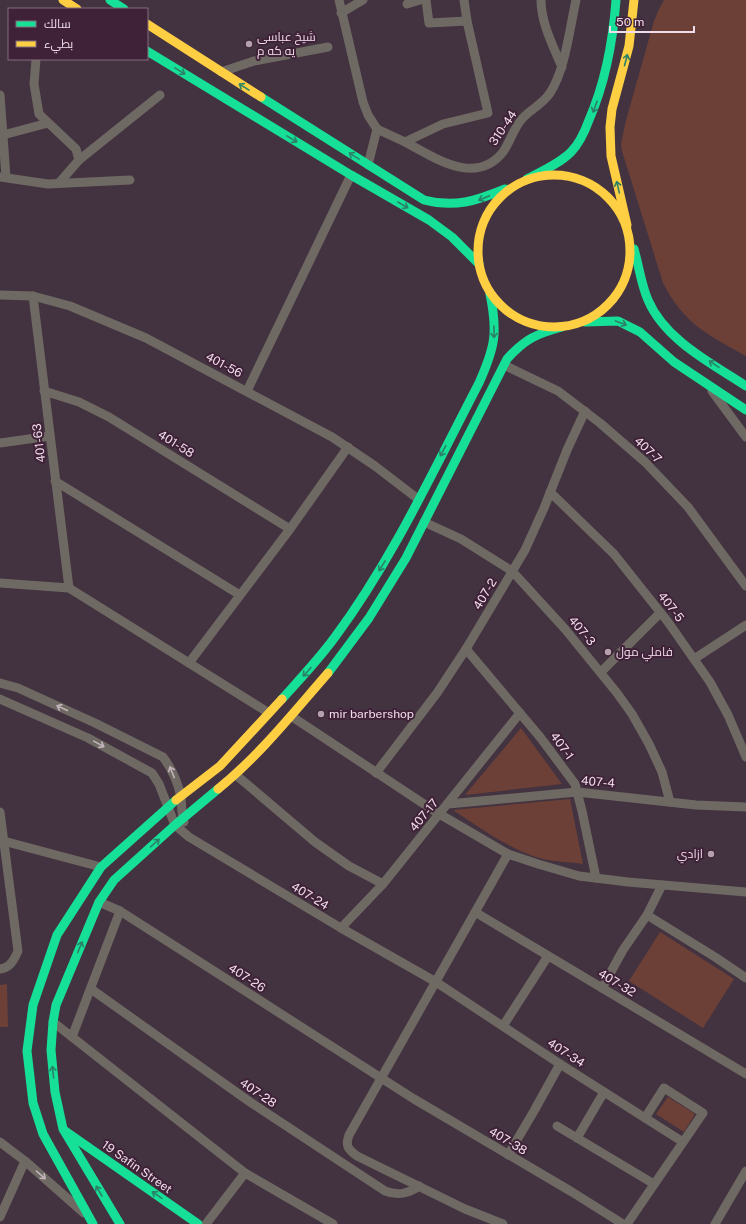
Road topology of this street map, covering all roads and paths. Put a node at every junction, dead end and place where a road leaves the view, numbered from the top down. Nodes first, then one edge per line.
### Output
1 (63, 0) edge
2 (110, 0) edge
3 (339, 0) edge
4 (363, 0) edge
5 (420, 0) edge
6 (426, 0) edge
7 (464, 0) edge
8 (541, 0) edge
9 (576, 0) edge
10 (616, 0) edge
11 (634, 0) edge
12 (407, 4) dead end
13 (76, 8) edge
14 (122, 8) edge
15 (342, 13) junction
16 (467, 21) junction
17 (148, 25) edge
18 (328, 46) dead end
19 (148, 52) edge
20 (36, 60) edge
21 (562, 67) junction
22 (221, 72) junction
23 (0, 94) edge
24 (160, 95) dead end
25 (48, 123) junction
26 (378, 129) junction
27 (3, 135) junction
28 (405, 142) junction
29 (79, 160) junction
30 (368, 165) junction
31 (350, 174) junction
32 (3, 177) edge
33 (130, 180) dead end
34 (523, 181) junction
35 (59, 183) junction
36 (627, 225) junction
37 (478, 264) junction
38 (490, 294) junction
39 (0, 295) edge
40 (33, 296) junction
41 (583, 322) junction
42 (562, 327) junction
43 (504, 365) junction
44 (706, 384) junction
45 (746, 386) edge
46 (44, 391) junction
47 (247, 391) junction
48 (746, 410) edge
49 (584, 411) junction
50 (50, 436) junction
51 (746, 437) edge
52 (0, 443) edge
53 (348, 447) junction
54 (55, 481) junction
55 (550, 492) junction
56 (418, 498) junction
57 (424, 522) junction
58 (290, 529) junction
59 (512, 571) junction
60 (742, 573) edge
61 (0, 583) edge
62 (746, 586) edge
63 (69, 588) junction
64 (240, 595) junction
65 (660, 613) junction
66 (746, 625) edge
67 (466, 649) junction
68 (694, 659) junction
69 (189, 663) junction
70 (601, 672) junction
71 (0, 683) edge
72 (0, 699) edge
73 (520, 712) junction
74 (269, 713) junction
75 (291, 716) junction
76 (746, 757) edge
77 (376, 773) junction
78 (236, 775) junction
79 (577, 792) junction
80 (181, 797) junction
81 (670, 802) junction
82 (448, 804) junction
83 (168, 806) junction
84 (746, 807) edge
85 (0, 812) edge
86 (440, 815) junction
87 (179, 822) junction
88 (2, 839) edge
89 (508, 854) junction
90 (101, 867) junction
91 (596, 878) junction
92 (383, 884) junction
93 (662, 885) junction
94 (746, 892) edge
95 (99, 902) junction
96 (120, 911) junction
97 (475, 912) junction
98 (647, 915) junction
99 (341, 928) junction
100 (548, 956) junction
101 (1, 969) edge
102 (746, 978) edge
103 (436, 982) junction
104 (602, 988) junction
105 (91, 989) junction
106 (53, 1022) junction
107 (503, 1026) junction
108 (72, 1037) junction
109 (560, 1064) junction
110 (746, 1074) edge
111 (381, 1078) junction
112 (604, 1092) junction
113 (645, 1118) junction
114 (557, 1126) dead end
115 (63, 1129) junction
116 (577, 1138) junction
117 (0, 1142) edge
118 (683, 1142) junction
119 (508, 1155) junction
120 (25, 1161) junction
121 (746, 1171) edge
122 (245, 1174) junction
123 (654, 1184) junction
124 (419, 1186) junction
125 (0, 1217) edge
126 (91, 1221) edge
127 (186, 1221) edge
128 (487, 1221) edge
129 (120, 1224) edge
130 (198, 1224) edge
131 (206, 1224) edge
132 (333, 1224) edge
133 (503, 1224) edge
134 (623, 1224) edge
135 (627, 1224) edge
136 (715, 1224) edge

1 - 13 street
2 - 14 street
3 - 15 street
4 - 15 street
5 - 12 street
6 - 16 street
7 - 16 street
8 - 21 street
9 - 21 street, 310-44
10 -> 34 street
36 -> 11 street
15 - 26 street
16 - 28 street
17 - 22 street
18 - 22 street
19 -> 31 street
20 - 25 street
21 - 28 street, 310-44
30 -> 22 street
23 - 27 street
24 - 29 street
25 - 27 street
25 - 29 street
26 - 28 street, 310-44
26 - 30 street
27 - 32 street
29 - 35 street
34 -> 30 street
31 -> 37 street
31 - 47 street
32 - 35 street
33 - 35 street
34 - 36 street
34 - 37 street
36 - 41 street
45 -> 36 street
37 - 38 street
38 - 42 street
38 -> 56 street
39 - 40 street, 401-56
40 - 46 street, 401-63
40 - 47 street, 401-56
41 - 42 street
41 -> 44 street
42 - 43 street
43 - 49 street, 407-7
43 - 57 street
44 - 48 street
44 - 51 street
46 - 50 street, 401-63
46 - 58 street, 401-58
47 - 53 street, 401-56
49 - 55 street, 407-2
49 - 60 street, 407-7
50 - 52 street
50 - 54 street, 401-63
53 - 56 street, 401-56
53 - 58 street
54 - 63 street, 401-63
54 - 64 street
55 - 59 street, 407-2
55 - 65 street, 407-5
56 -> 74 street
57 - 59 street, 407-3
57 - 75 street
58 - 64 street
59 - 67 street, 407-2
59 - 70 street, 407-3
60 - 62 street, 407-7
61 - 63 street
63 - 69 street
64 - 69 street
65 - 68 street, 407-5
65 - 70 street
66 - 68 street
67 - 73 street, 407-1
67 - 77 street, 407-2
68 - 76 street, 407-5
69 - 74 street
70 - 81 street, 407-3
80 -> 71 street
72 -> 83 street
73 - 79 street, 407-1
73 - 82 street, 407-17
74 - 80 street
75 - 77 street
75 - 78 street
77 - 86 street
78 - 87 street
78 - 92 street
79 - 81 street, 407-4
79 - 82 street, 407-4
79 - 91 street, 407-1
80 - 83 street
80 - 87 street
81 - 84 street, 407-4
82 - 86 street, 407-17
83 - 87 street
83 - 90 street
85 - 88 street
86 - 89 street
86 - 92 street, 407-17
95 -> 87 street
87 - 99 street, 407-24
88 - 90 street
88 - 101 street
89 - 91 street
89 - 97 street
90 - 126 street
91 - 93 street
92 - 99 street, 407-17
93 - 94 street
93 - 98 street
95 - 96 street, 407-26
106 -> 95 street
96 - 105 street
96 - 111 street, 407-26
97 - 100 street, 407-32
97 - 103 street
98 - 102 street
98 - 104 street
99 - 103 street, 407-24
100 - 104 street, 407-32
100 - 107 street
103 - 107 street, 407-34
103 - 111 street
104 - 110 street, 407-32
105 - 108 street
105 - 124 street, 407-28
106 - 108 street
115 -> 106 street
107 - 109 street, 407-34
108 - 122 street
109 - 112 street, 407-34
109 - 119 street
111 - 119 street, 407-38
111 - 124 street
112 - 113 street, 407-34
112 - 116 street
113 - 118 street, 407-34
113 - 118 street
114 - 116 street
127 -> 115 street, 19 Safin Street
129 -> 115 street
116 - 123 street
117 - 120 street
118 - 123 street
119 - 134 street, 407-38
120 - 125 street
120 -> 126 street
121 - 136 street
122 - 131 street
122 - 132 street
123 - 135 street
124 - 128 street
127 - 130 street, 19 Safin Street
128 - 133 street

